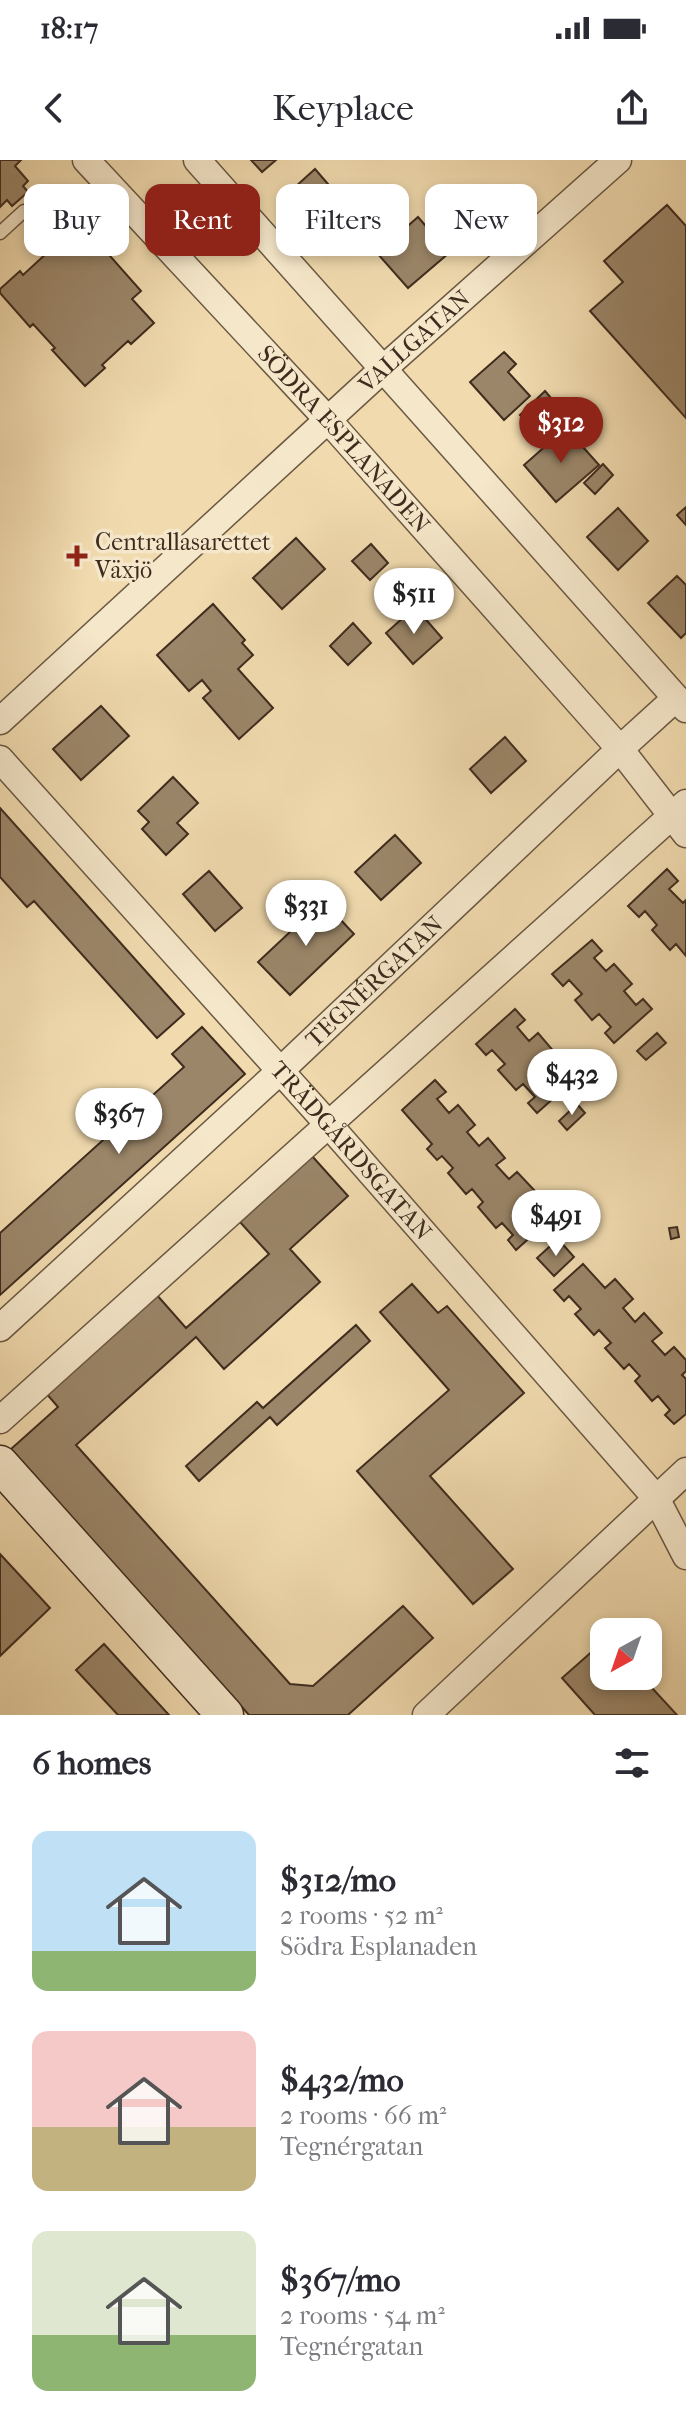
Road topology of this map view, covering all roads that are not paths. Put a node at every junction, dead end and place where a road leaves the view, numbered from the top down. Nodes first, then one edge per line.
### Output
1 (86, 160) edge
2 (197, 160) edge
3 (618, 160) edge
4 (24, 211) dead end
5 (0, 233) edge
6 (383, 369) junction
7 (329, 421) junction
8 (681, 704) edge
9 (0, 721) edge
10 (620, 749) junction
11 (0, 759) edge
12 (681, 818) edge
13 (279, 1072) junction
14 (329, 1125) junction
15 (0, 1328) edge
16 (0, 1420) edge
17 (0, 1464) edge
18 (686, 1471) edge
19 (656, 1498) junction
20 (686, 1556) edge
21 (225, 1715) edge
22 (426, 1715) edge

1 - 7 street, SÖDRA ESPLANADEN
2 - 6 street
3 - 6 street, VALLGATAN
4 - 5 lane
6 - 7 street, VALLGATAN
6 - 8 street
7 - 9 street, VALLGATAN
7 - 10 street, SÖDRA ESPLANADEN
8 - 10 street, TEGNÉRGATAN
10 - 12 street, SÖDRA ESPLANADEN
10 - 13 street, TEGNÉRGATAN
11 - 13 street, TRÄDGÅRDSGATAN
12 - 14 street
13 - 14 street, TRÄDGÅRDSGATAN
13 - 15 street, TEGNÉRGATAN
14 - 16 street
14 - 19 street, TRÄDGÅRDSGATAN
17 - 21 street
18 - 19 street
19 - 20 street, TRÄDGÅRDSGATAN
19 - 22 street

